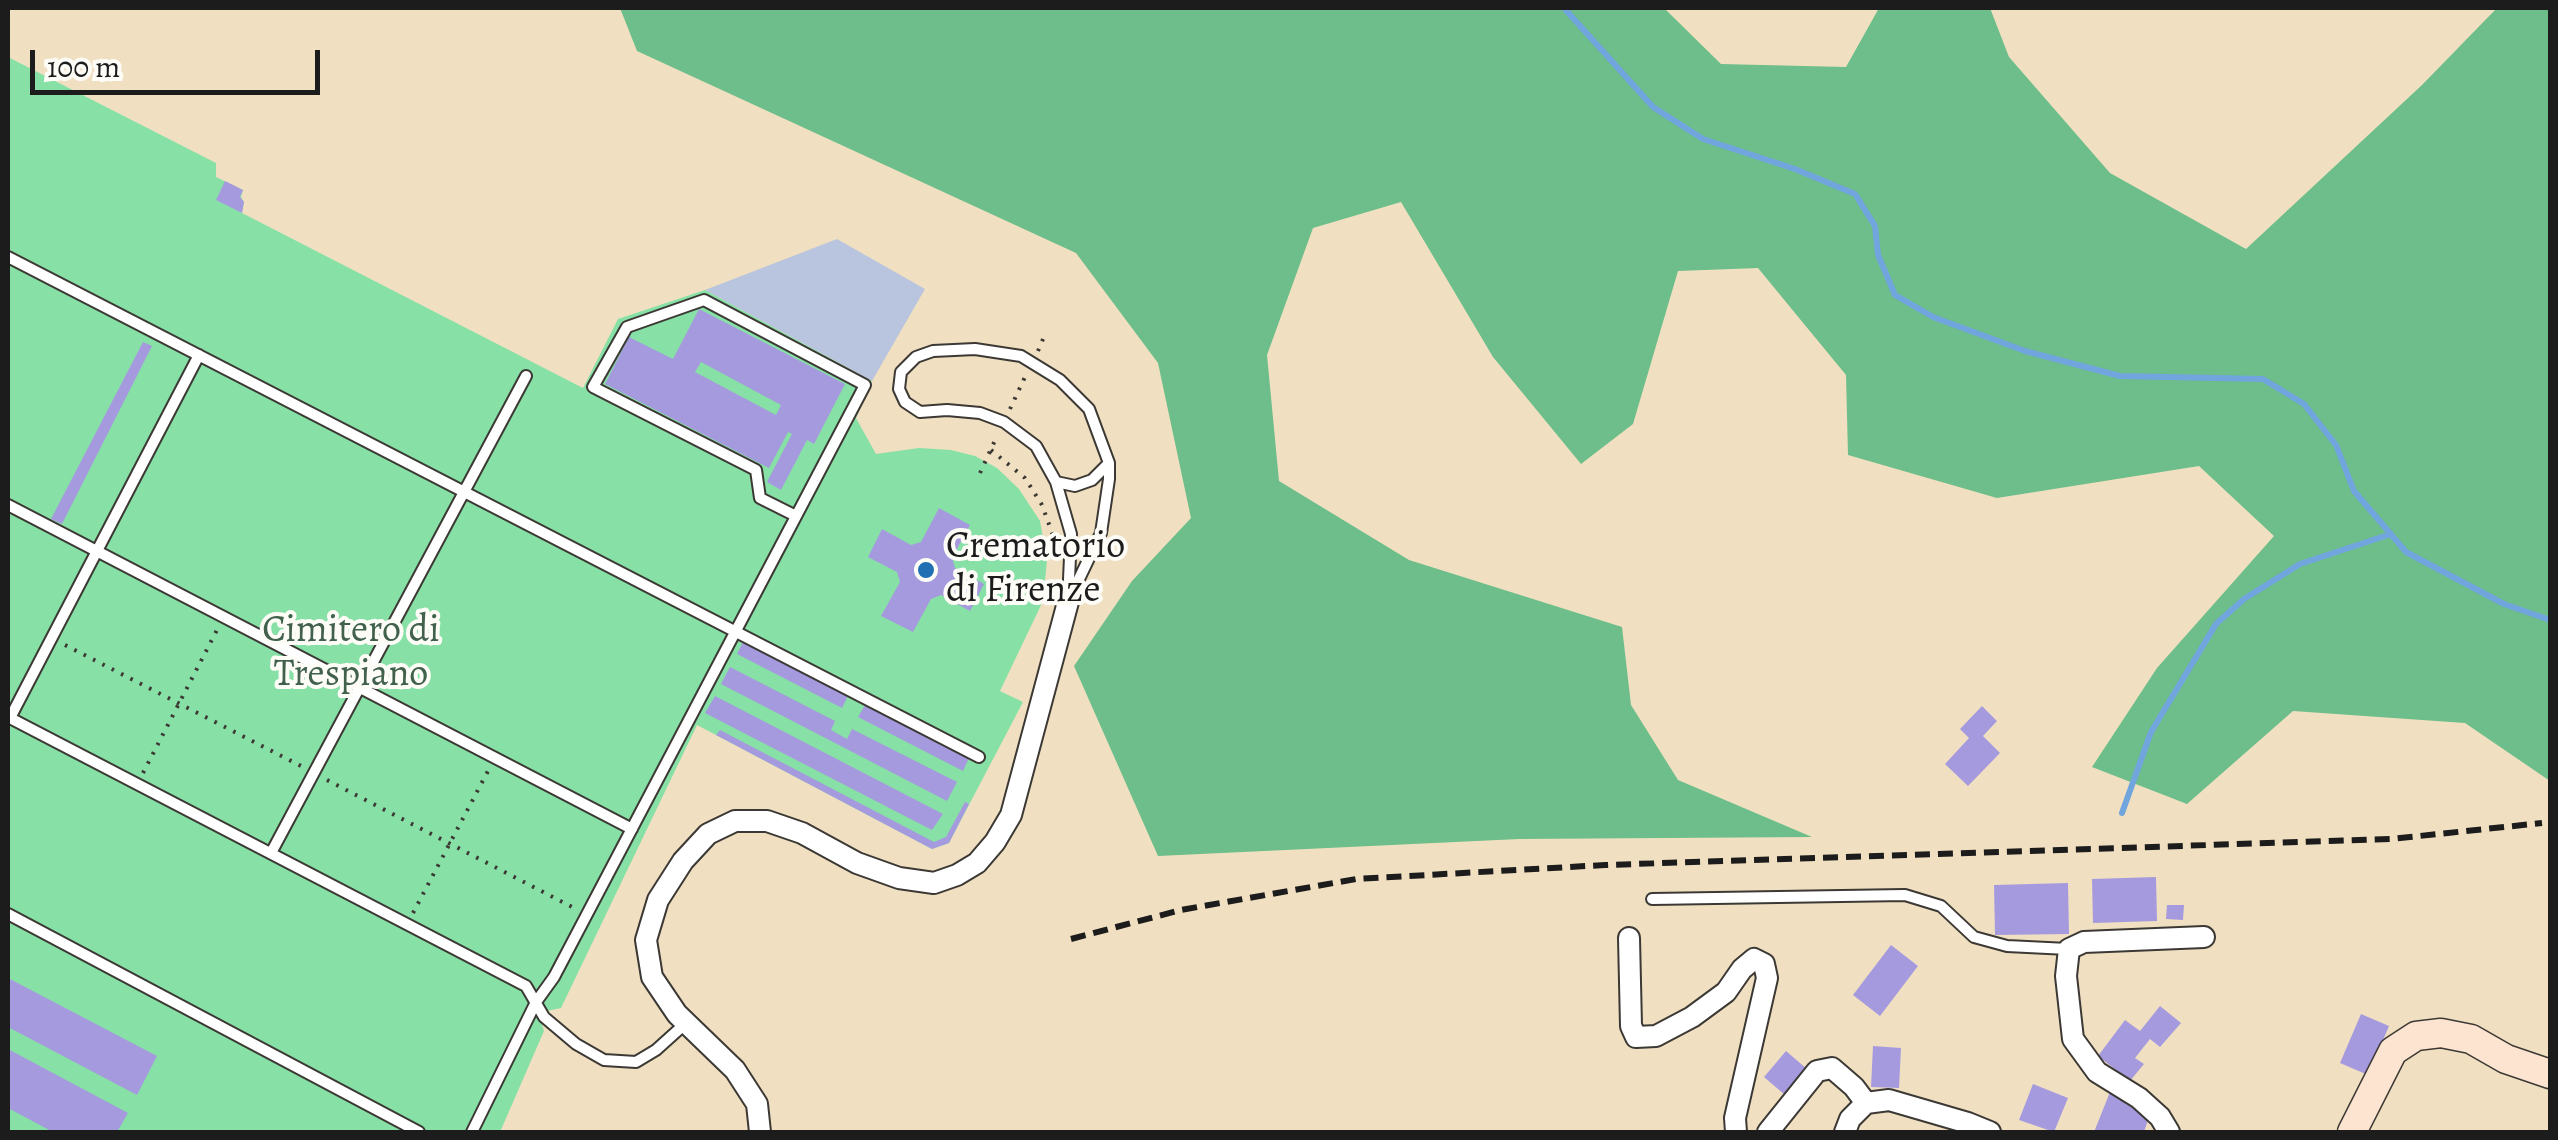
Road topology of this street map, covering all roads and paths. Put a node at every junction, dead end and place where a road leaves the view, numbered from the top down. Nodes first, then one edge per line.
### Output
1 (8, 257) edge
2 (1046, 332) dead end
3 (199, 355) junction
4 (1032, 363) junction
5 (526, 376) dead end
6 (1004, 422) junction
7 (990, 450) junction
8 (1109, 463) junction
9 (980, 473) dead end
10 (1056, 482) junction
11 (464, 492) junction
12 (8, 505) edge
13 (796, 516) junction
14 (1058, 548) dead end
15 (97, 551) junction
16 (1068, 602) junction
17 (224, 617) junction
18 (736, 631) junction
19 (52, 638) junction
20 (360, 688) junction
21 (179, 704) junction
22 (979, 756) dead end
23 (495, 758) junction
24 (314, 773) junction
25 (138, 784) junction
26 (632, 829) junction
27 (450, 844) junction
28 (272, 853) junction
29 (1652, 899) dead end
30 (8, 914) edge
31 (587, 915) junction
32 (408, 924) junction
33 (2204, 937) dead end
34 (1629, 938) dead end
35 (2070, 949) junction
36 (536, 1002) junction
37 (686, 1023) junction
38 (2550, 1074) edge
39 (1866, 1104) junction
40 (419, 1132) edge
41 (472, 1132) edge
42 (760, 1132) edge
43 (1736, 1132) edge
44 (1768, 1132) edge
45 (1845, 1132) edge
46 (1990, 1132) edge
47 (2169, 1132) edge
48 (2352, 1132) edge

1 - 3 lane
2 - 4 path
3 - 11 lane
3 - 15 lane
4 - 6 path
4 - 6 lane
4 - 8 lane
5 - 11 lane
6 - 7 path
6 - 10 lane
7 - 9 path
7 - 14 path
8 - 10 lane
8 - 16 lane
10 - 16 lane
11 - 18 lane
11 - 20 lane
12 - 15 lane
13 - 13 lane
13 - 18 lane
15 - 17 lane
15 - 19 lane
16 - 37 street
17 - 20 lane
17 - 21 path
18 - 22 lane
18 - 26 lane
19 - 21 path
19 - 25 lane
20 - 23 lane
20 - 24 lane
21 - 24 path
21 - 25 path
23 - 26 lane
23 - 27 path
24 - 27 path
24 - 28 lane
25 - 28 lane
26 - 31 lane
27 - 31 path
27 - 32 path
28 - 32 lane
29 - 35 lane
30 - 40 lane
31 - 36 lane
32 - 36 lane
33 - 35 street
34 - 43 street
35 - 47 street
36 - 37 lane
36 - 41 lane
37 - 42 street
38 - 48 street
39 - 44 street
39 - 45 street
39 - 46 street

